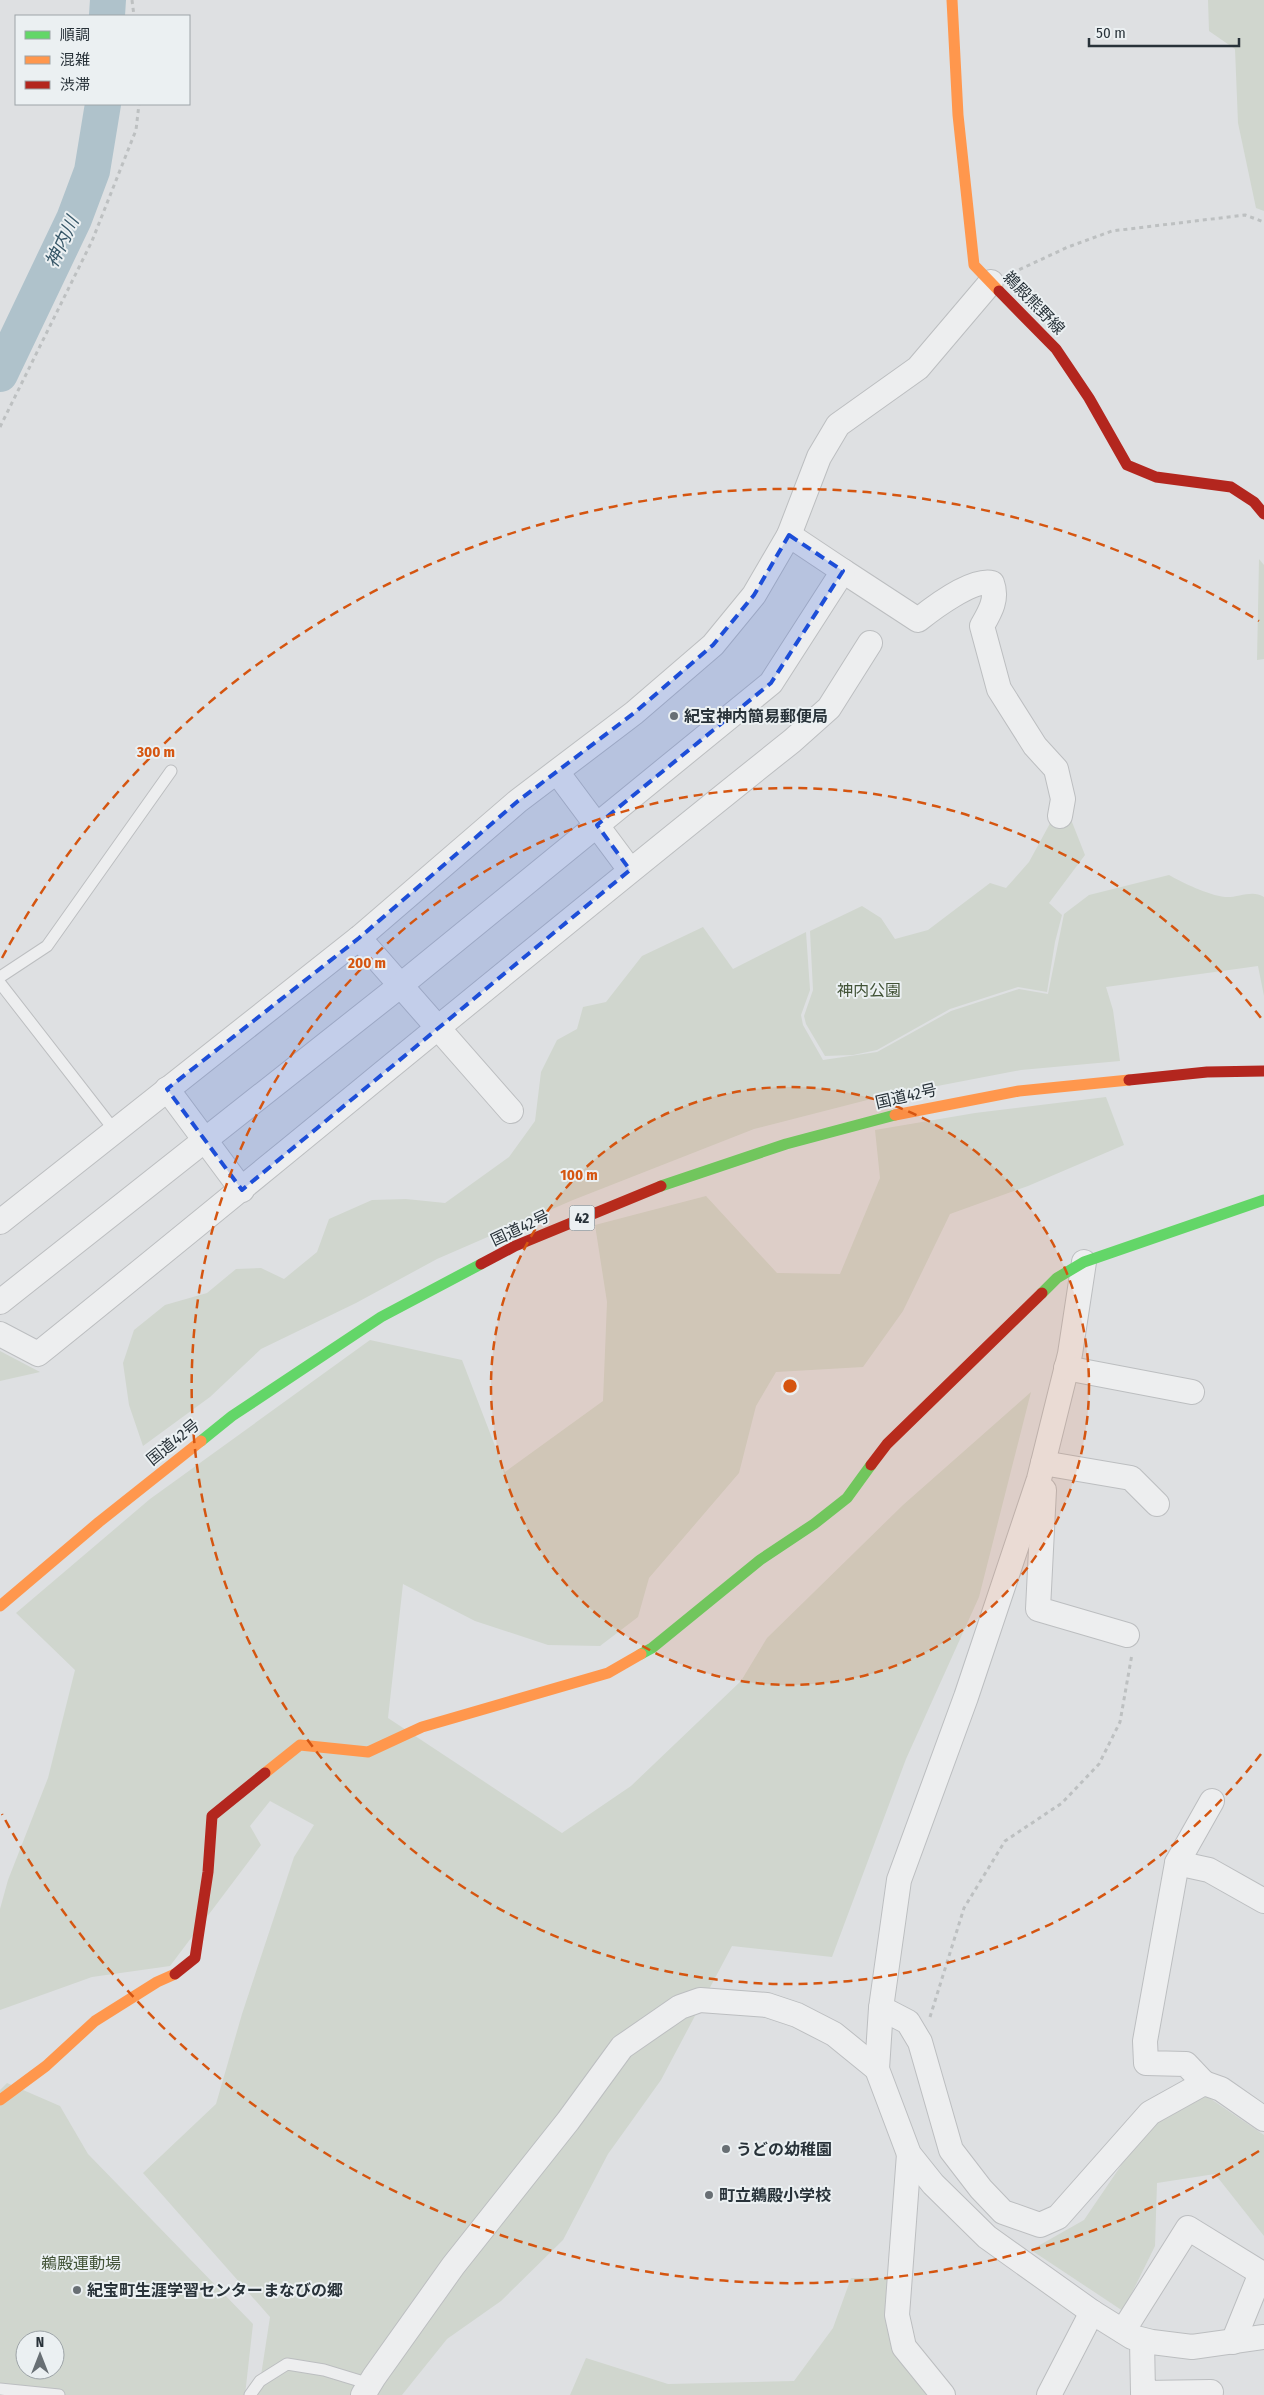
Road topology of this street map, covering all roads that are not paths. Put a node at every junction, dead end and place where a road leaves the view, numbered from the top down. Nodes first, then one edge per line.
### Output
1 (952, 0) edge
2 (991, 282) junction
3 (1264, 514) edge
4 (789, 535) junction
5 (843, 571) junction
6 (870, 643) dead end
7 (170, 771) dead end
8 (557, 772) junction
9 (1060, 816) dead end
10 (597, 825) junction
11 (630, 870) junction
12 (359, 938) junction
13 (0, 977) edge
14 (0, 983) edge
15 (400, 985) junction
16 (437, 1026) junction
17 (1264, 1071) edge
18 (167, 1089) junction
19 (511, 1111) dead end
20 (115, 1131) junction
21 (205, 1141) junction
22 (242, 1190) junction
23 (1264, 1200) edge
24 (0, 1222) edge
25 (1084, 1262) junction
26 (0, 1302) edge
27 (0, 1334) edge
28 (1066, 1368) junction
29 (1192, 1392) dead end
30 (1041, 1471) junction
31 (1157, 1504) dead end
32 (0, 1606) edge
33 (1130, 1641) road end
34 (1212, 1801) dead end
35 (1177, 1863) junction
36 (1264, 1901) edge
37 (881, 2008) junction
38 (877, 2069) junction
39 (1204, 2083) junction
40 (0, 2100) edge
41 (1264, 2119) edge
42 (909, 2154) junction
43 (1092, 2312) junction
44 (1132, 2335) junction
45 (1264, 2336) edge
46 (1233, 2342) junction
47 (0, 2390) edge
48 (367, 2390) edge
49 (1211, 2392) dead end
50 (59, 2395) edge
51 (250, 2395) edge
52 (943, 2395) edge
53 (1049, 2395) edge

1 - 2 main road, 鵜殿熊野線
2 - 3 main road, 鵜殿熊野線
2 - 4 street
4 - 5 street
4 - 8 street
5 - 9 street
5 - 10 street
6 - 11 street
7 - 13 lane
8 - 10 street
8 - 12 street
10 - 11 street
10 - 15 street
11 - 16 street
12 - 15 street
12 - 18 street
14 - 20 lane
15 - 16 street
15 - 21 street
16 - 19 street
16 - 22 street
17 - 32 main road, 国道42号 / 42
18 - 20 street
18 - 21 street
20 - 24 street
21 - 22 street
21 - 26 street
22 - 27 street
23 - 25 main road
25 - 28 street
25 - 40 main road
28 - 29 street
28 - 30 street
30 - 31 street
30 - 33 street
30 - 37 street
34 - 35 street
35 - 36 street
35 - 39 street
37 - 38 street
37 - 39 street
38 - 42 street
38 - 48 street
39 - 41 street
42 - 43 street
42 - 52 street
43 - 44 street
43 - 53 street
44 - 46 street
44 - 46 street
44 - 49 street
45 - 46 street
47 - 50 lane
48 - 51 lane

